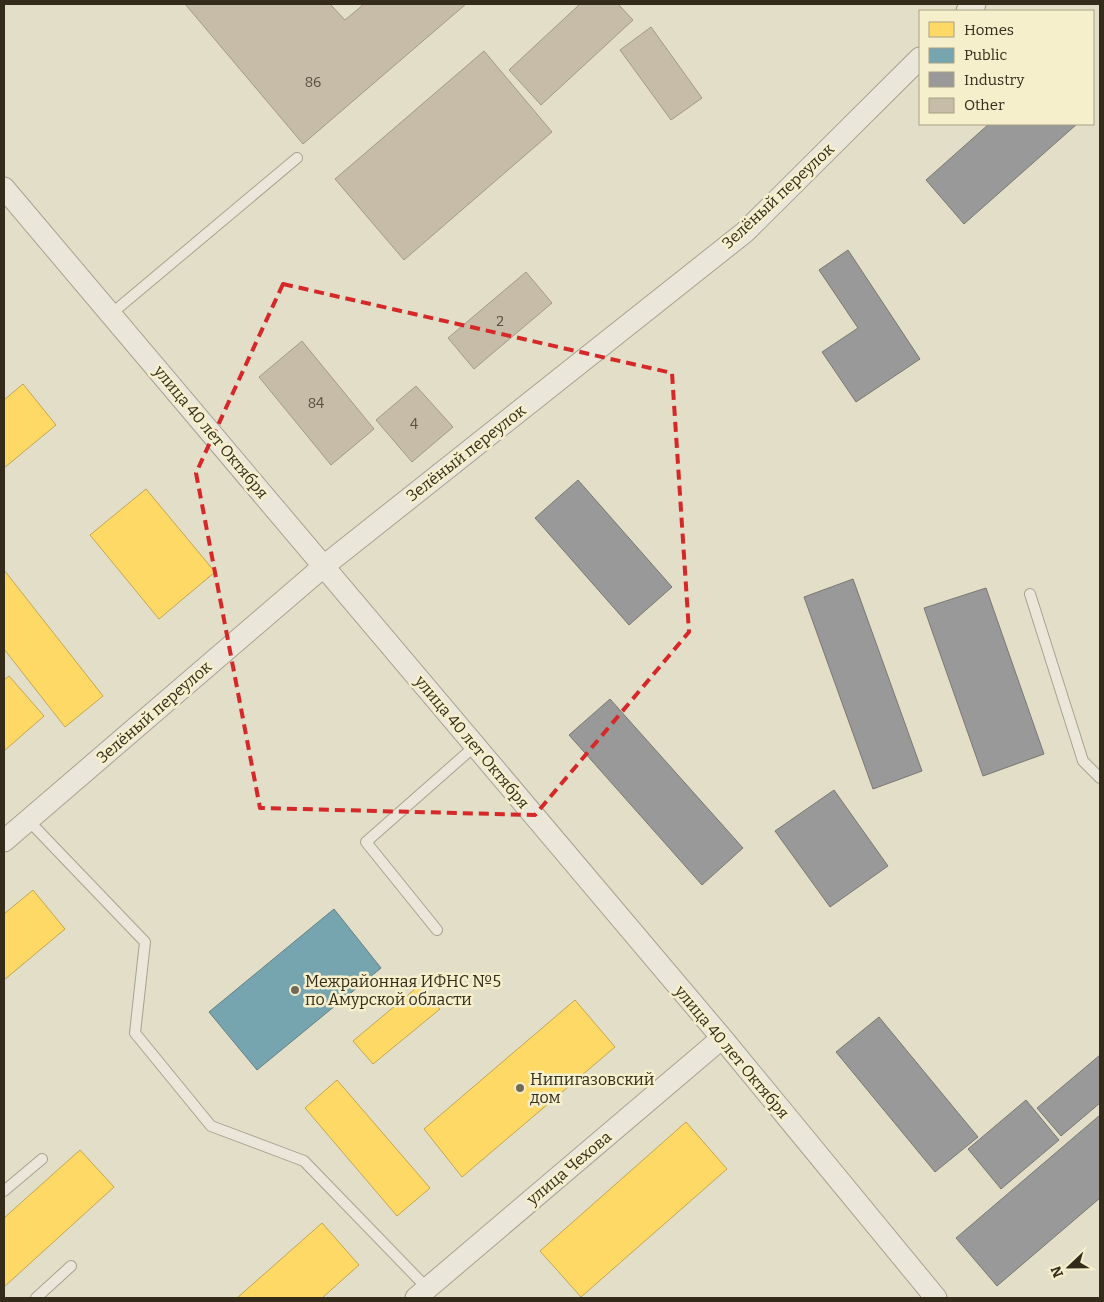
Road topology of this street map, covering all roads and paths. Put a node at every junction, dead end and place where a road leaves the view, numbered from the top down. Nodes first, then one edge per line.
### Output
1 (919, 59) edge
2 (297, 158) dead end
3 (4, 188) edge
4 (111, 314) junction
5 (324, 566) junction
6 (1030, 594) dead end
7 (475, 746) junction
8 (1100, 778) edge
9 (28, 820) junction
10 (4, 841) edge
11 (437, 930) dead end
12 (722, 1038) junction
13 (42, 1159) dead end
14 (4, 1191) edge
15 (71, 1266) dead end
16 (422, 1293) edge
17 (36, 1298) edge
18 (936, 1298) edge

1 - 5 street, Зелёный переулок
2 - 4 lane
3 - 4 street, улица 40 лет Октября
4 - 5 street, улица 40 лет Октября
5 - 7 street, улица 40 лет Октября
5 - 9 street, Зелёный переулок
6 - 8 lane
7 - 11 lane
7 - 12 street, улица 40 лет Октября
9 - 10 street, Зелёный переулок
9 - 16 lane
12 - 16 street, улица Чехова
12 - 18 street, улица 40 лет Октября
13 - 14 lane
15 - 17 lane

